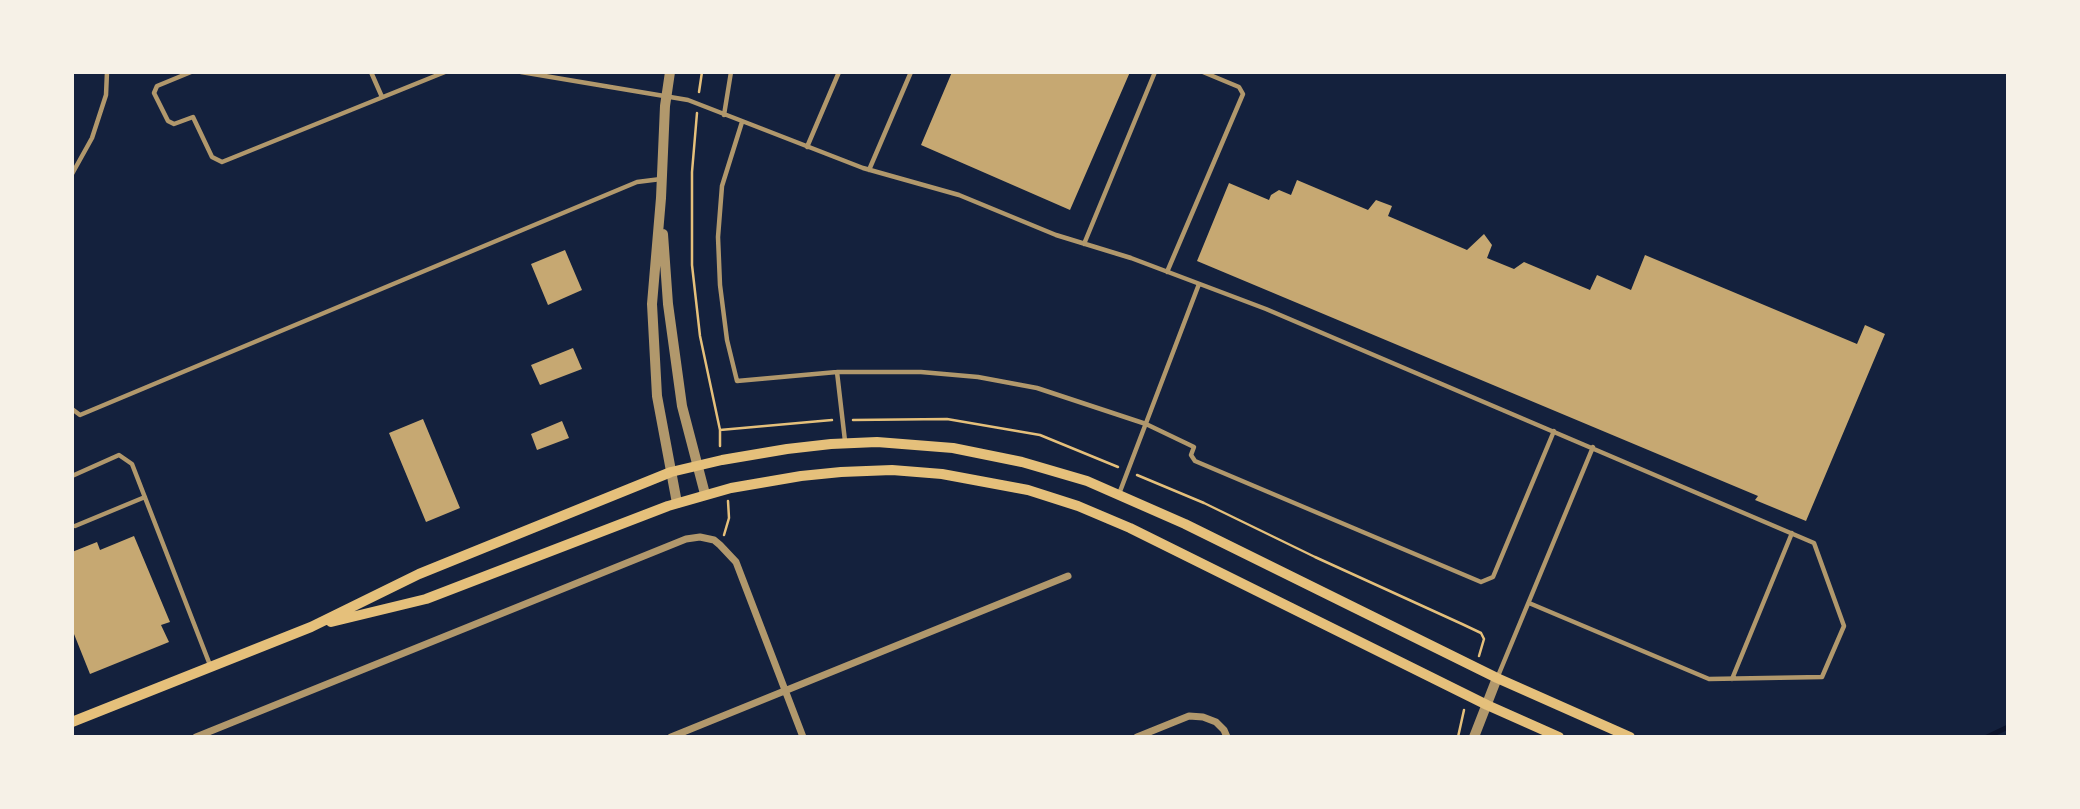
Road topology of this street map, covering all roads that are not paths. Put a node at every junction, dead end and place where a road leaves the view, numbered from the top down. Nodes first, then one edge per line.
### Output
1 (107, 72) edge
2 (191, 72) edge
3 (371, 72) edge
4 (445, 72) edge
5 (521, 72) edge
6 (670, 72) edge
7 (731, 72) edge
8 (839, 72) edge
9 (911, 72) edge
10 (1155, 72) edge
11 (1203, 72) edge
12 (666, 95) junction
13 (382, 97) junction
14 (724, 116) junction
15 (742, 122) junction
16 (807, 147) junction
17 (869, 170) junction
18 (72, 174) edge
19 (662, 179) junction
20 (661, 198) junction
21 (1084, 244) junction
22 (1167, 272) junction
23 (1199, 284) junction
24 (837, 372) junction
25 (72, 409) edge
26 (1146, 424) junction
27 (1553, 430) junction
28 (845, 443) junction
29 (1593, 447) junction
30 (697, 466) junction
31 (671, 472) junction
32 (72, 476) edge
33 (705, 494) junction
34 (1118, 495) junction
35 (145, 497) junction
36 (677, 503) junction
37 (75, 526) dead end
38 (1792, 533) junction
39 (1068, 576) dead end
40 (1529, 603) junction
41 (311, 627) junction
42 (211, 667) junction
43 (1497, 678) junction
44 (1732, 679) junction
45 (784, 690) junction
46 (1487, 705) junction
47 (73, 719) edge
48 (200, 736) edge
49 (671, 737) edge
50 (803, 737) edge
51 (1137, 737) edge
52 (1227, 737) edge
53 (1474, 737) edge
54 (1559, 737) edge
55 (1630, 737) edge

1 - 18 lane
2 - 13 lane
3 - 13 lane
4 - 13 lane
5 - 12 lane
6 - 12 street
7 - 14 lane
8 - 16 lane
9 - 17 lane
10 - 21 lane
11 - 22 lane
12 - 14 lane
12 - 19 street
14 - 15 lane
15 - 16 lane
15 - 24 lane
16 - 17 lane
17 - 21 lane
19 - 20 street
19 - 25 lane
20 - 30 street
20 - 31 street
21 - 22 lane
22 - 23 lane
23 - 26 lane
23 - 27 lane
24 - 26 lane
24 - 28 lane
26 - 27 lane
26 - 34 lane
27 - 29 lane
28 - 30 main road
28 - 34 main road
29 - 38 lane
29 - 40 lane
30 - 31 main road
30 - 33 street
31 - 36 street
31 - 41 main road
32 - 35 lane
33 - 36 main road
33 - 46 main road
34 - 43 main road
35 - 37 lane
35 - 42 lane
36 - 41 main road
38 - 44 lane
38 - 44 lane
39 - 45 street
40 - 43 lane
40 - 44 lane
41 - 42 main road
42 - 47 main road
43 - 46 street
43 - 55 main road
45 - 48 street
45 - 49 street
45 - 50 street
46 - 53 street
46 - 54 main road
51 - 52 street

